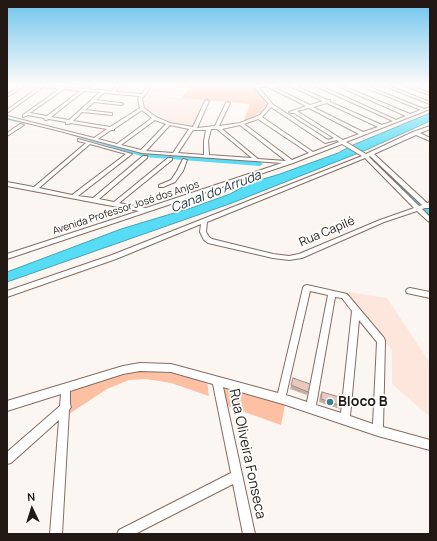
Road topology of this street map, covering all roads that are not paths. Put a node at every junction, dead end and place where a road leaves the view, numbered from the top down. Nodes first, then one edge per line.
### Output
1 (34, 109) edge
2 (58, 109) edge
3 (140, 109) edge
4 (144, 109) edge
5 (203, 109) edge
6 (226, 109) edge
7 (266, 109) edge
8 (277, 109) edge
9 (300, 109) edge
10 (316, 109) edge
11 (343, 109) edge
12 (368, 109) edge
13 (394, 109) edge
14 (424, 110) edge
15 (81, 111) joint
16 (294, 111) junction
17 (27, 114) junction
18 (111, 114) dead end
19 (284, 114) junction
20 (410, 116) junction
21 (7, 117) edge
22 (259, 117) junction
23 (47, 118) junction
24 (156, 118) junction
25 (17, 120) junction
26 (7, 122) edge
27 (69, 122) junction
28 (396, 122) junction
29 (168, 124) junction
30 (241, 124) junction
31 (22, 125) junction
32 (39, 125) junction
33 (382, 127) junction
34 (430, 127) edge
35 (209, 128) junction
36 (218, 128) junction
37 (112, 129) junction
38 (192, 129) junction
39 (61, 130) junction
40 (414, 133) junction
41 (363, 134) junction
42 (7, 135) edge
43 (95, 139) junction
44 (336, 139) junction
45 (430, 140) edge
46 (89, 143) junction
47 (344, 144) junction
48 (117, 146) junction
49 (129, 154) junction
50 (143, 154) junction
51 (313, 154) junction
52 (365, 155) junction
53 (172, 157) junction
54 (207, 157) junction
55 (185, 160) junction
56 (257, 160) junction
57 (289, 162) junction
58 (279, 166) junction
59 (7, 184) edge
60 (161, 186) dead end
61 (35, 189) junction
62 (74, 196) junction
63 (95, 200) junction
64 (116, 203) junction
65 (426, 205) edge
66 (148, 210) junction
67 (430, 220) edge
68 (204, 221) junction
69 (7, 256) edge
70 (410, 291) dead end
71 (7, 294) edge
72 (332, 294) junction
73 (430, 294) edge
74 (356, 311) junction
75 (217, 380) junction
76 (66, 388) junction
77 (281, 399) junction
78 (7, 406) edge
79 (66, 407) junction
80 (311, 409) junction
81 (345, 420) junction
82 (378, 430) junction
83 (430, 445) edge
84 (7, 459) edge
85 (237, 476) junction
86 (56, 534) edge
87 (123, 534) edge
88 (249, 534) edge

1 - 17 street
2 - 23 street
3 - 37 street
4 - 24 street
5 - 38 street
6 - 36 street
7 - 22 street
8 - 19 street
9 - 16 street
10 - 41 street
11 - 33 street
12 - 28 street
13 - 20 street
14 - 20 street, Avenida Professor José dos Anjos
15 - 18 street
15 - 27 street
16 - 19 street
16 - 44 street
17 - 23 street
17 - 25 street
19 - 44 street
20 - 28 street, Avenida Professor José dos Anjos
21 - 25 street
22 - 30 street
22 - 51 street
23 - 27 street
23 - 32 street
24 - 29 street
24 - 48 street
25 - 32 street
26 - 31 street
27 - 37 street
27 - 39 street
28 - 33 street, Avenida Professor José dos Anjos
29 - 38 street
29 - 50 street
30 - 36 street
30 - 57 street
31 - 42 street
31 - 46 street
32 - 39 street
33 - 41 street, Avenida Professor José dos Anjos
34 - 40 street
35 - 36 street
35 - 38 street
35 - 54 street
36 - 56 street
37 - 43 street
38 - 53 street
39 - 43 street
40 - 45 street
40 - 52 street
41 - 47 street, Avenida Professor José dos Anjos
43 - 48 street
44 - 47 street
46 - 49 street
46 - 61 street
47 - 51 street, Avenida Professor José dos Anjos
47 - 52 street
48 - 50 street
49 - 50 street
49 - 62 street
50 - 53 street
50 - 63 street
51 - 57 street, Avenida Professor José dos Anjos
52 - 65 street
52 - 65 street
52 - 68 street
53 - 54 street
53 - 55 street
53 - 64 street
54 - 56 street
55 - 58 street
55 - 60 street
56 - 57 street
57 - 58 street, Avenida Professor José dos Anjos
58 - 66 street, Avenida Professor José dos Anjos
59 - 61 street
61 - 62 street
62 - 63 street
63 - 64 street
64 - 66 street
65 - 67 street
65 - 68 street, Rua Capilé
66 - 69 street, Avenida Professor José dos Anjos
68 - 71 street
70 - 73 street
72 - 74 street
72 - 77 street
72 - 80 street
74 - 81 street
74 - 82 street
75 - 76 street
75 - 77 street
75 - 85 street, Rua Oliveira Fonseca
76 - 78 street
76 - 79 street
77 - 80 street
79 - 84 street
79 - 86 street
80 - 81 street
81 - 82 street
82 - 83 street
85 - 87 street
85 - 88 street, Rua Oliveira Fonseca

